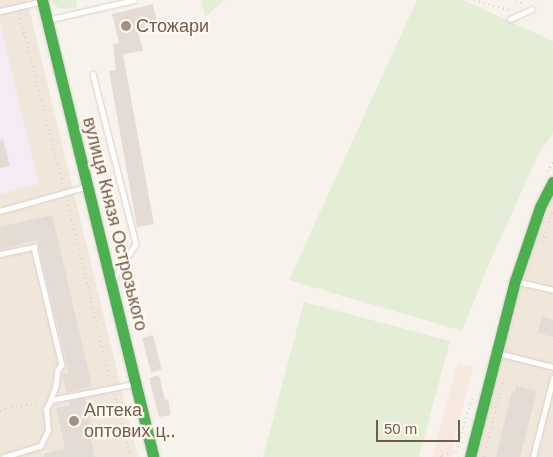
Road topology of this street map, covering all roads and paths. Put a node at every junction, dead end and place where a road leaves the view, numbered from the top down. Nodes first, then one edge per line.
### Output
1 (134, 0) edge
2 (474, 0) edge
3 (42, 1) edge
4 (18, 7) junction
5 (532, 9) dead end
6 (511, 10) dead end
7 (0, 11) edge
8 (510, 19) dead end
9 (47, 20) junction
10 (93, 74) dead end
11 (553, 182) edge
12 (88, 187) junction
13 (65, 191) junction
14 (0, 211) edge
15 (553, 211) edge
16 (540, 248) dead end
17 (0, 254) edge
18 (515, 281) junction
19 (111, 284) junction
20 (553, 290) edge
21 (496, 353) junction
22 (553, 367) edge
23 (504, 374) dead end
24 (553, 378) edge
25 (135, 383) junction
26 (112, 389) junction
27 (51, 400) junction
28 (0, 411) edge
29 (4, 457) edge
30 (131, 457) edge
31 (153, 457) edge
32 (470, 457) edge
33 (484, 457) edge
34 (533, 457) edge

1 - 9 lane
2 - 6 path
3 - 4 lane
3 - 9 street, вулиця Князя Острозького
4 - 7 lane
4 - 13 path
5 - 8 lane
9 - 12 street, вулиця Князя Острозького
10 - 19 lane
11 - 18 street
12 - 13 lane
12 - 19 street, вулиця Князя Острозького
13 - 14 lane
13 - 26 path
15 - 16 path
17 - 27 lane
18 - 20 lane
18 - 21 street
19 - 25 street, вулиця Князя Острозького
21 - 22 lane
21 - 32 street
23 - 33 path
24 - 34 lane
25 - 26 lane
25 - 31 street, вулиця Князя Острозького
26 - 27 lane
26 - 30 path
27 - 28 path
27 - 29 lane

